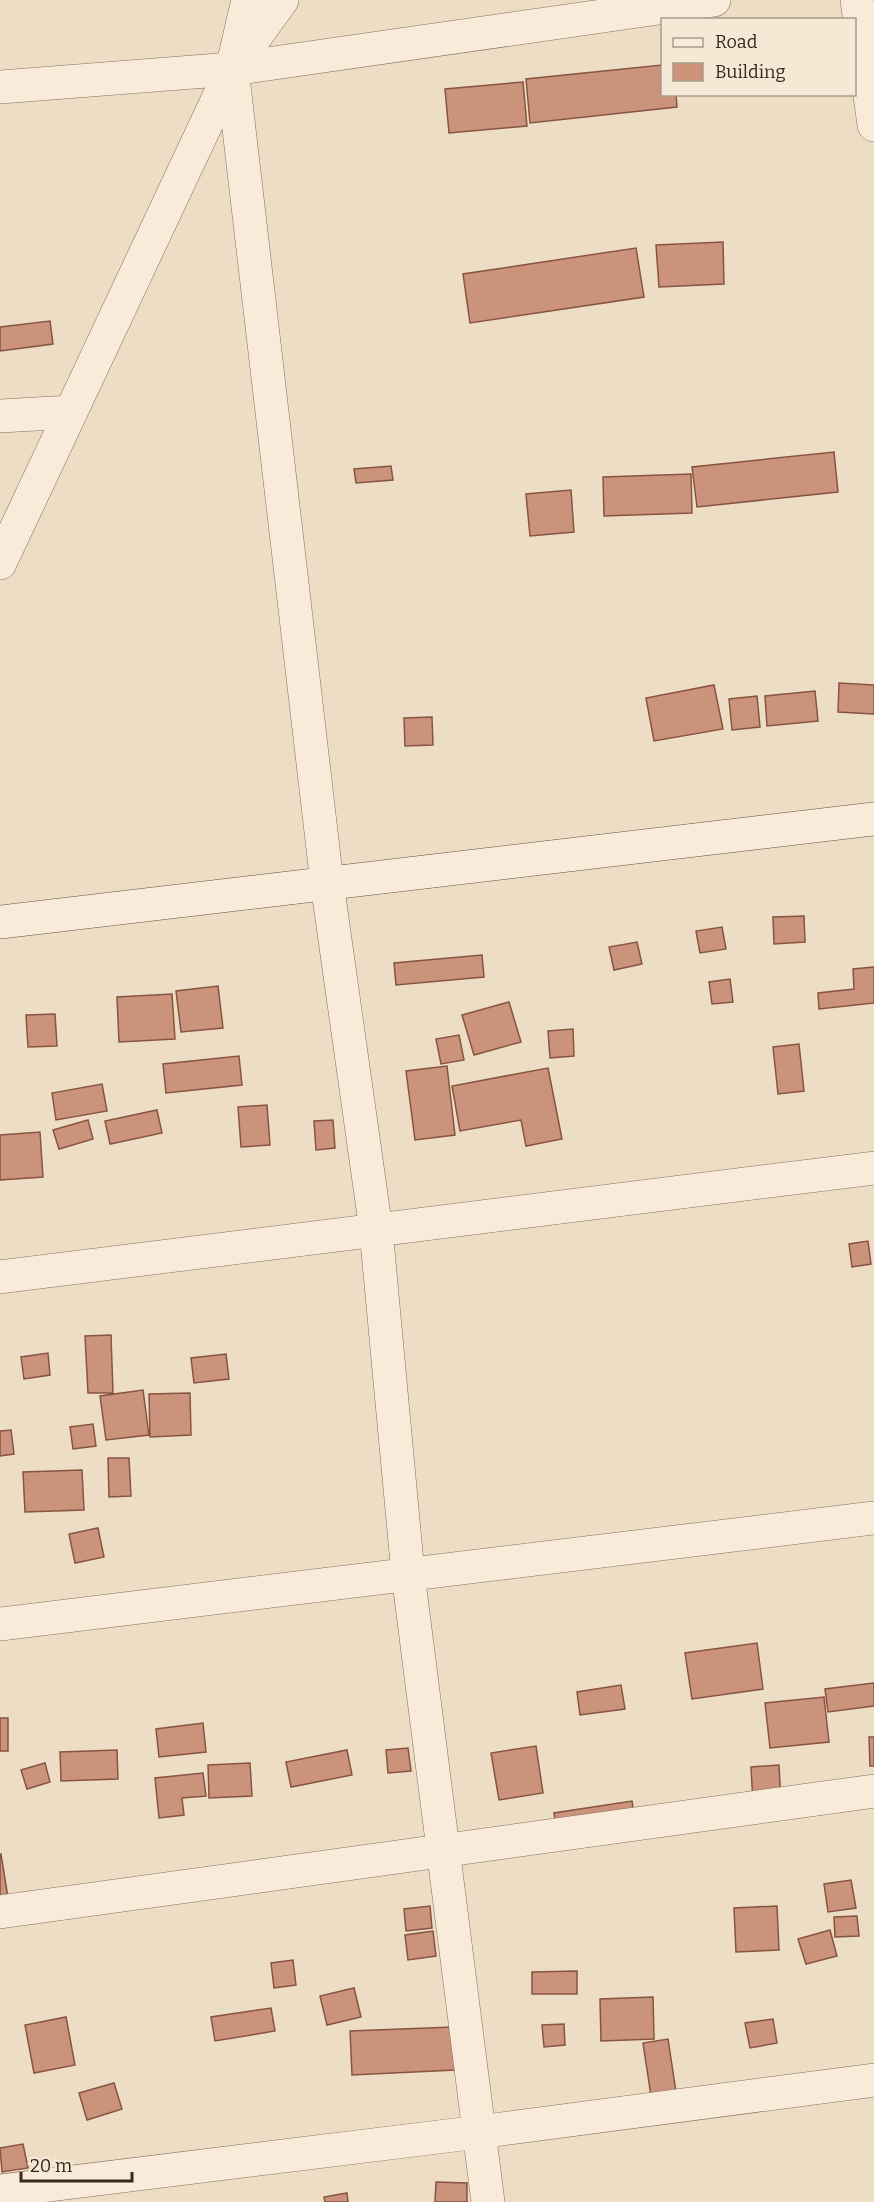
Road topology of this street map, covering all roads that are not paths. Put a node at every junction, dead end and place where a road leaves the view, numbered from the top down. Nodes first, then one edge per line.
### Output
1 (248, 0) edge
2 (282, 0) edge
3 (714, 0) edge
4 (857, 0) edge
5 (232, 69) junction
6 (0, 87) edge
7 (874, 125) edge
8 (71, 412) junction
9 (0, 416) edge
10 (0, 563) edge
11 (874, 819) edge
12 (327, 883) junction
13 (0, 922) edge
14 (874, 1168) edge
15 (376, 1230) junction
16 (0, 1277) edge
17 (874, 1518) edge
18 (408, 1574) junction
19 (0, 1624) edge
20 (874, 1791) edge
21 (442, 1851) junction
22 (0, 1912) edge
23 (874, 2080) edge
24 (479, 2132) junction
25 (0, 2191) edge
26 (488, 2202) edge

1 - 5 street
2 - 5 street
3 - 5 street
4 - 7 street
5 - 6 street
5 - 8 street
5 - 12 street
8 - 9 street
8 - 10 street
11 - 12 street
12 - 13 street
12 - 15 street
14 - 15 street
15 - 16 street
15 - 18 street
17 - 18 street
18 - 19 street
18 - 21 street
20 - 21 street
21 - 22 street
21 - 24 street
23 - 24 street
24 - 25 street
24 - 26 street

